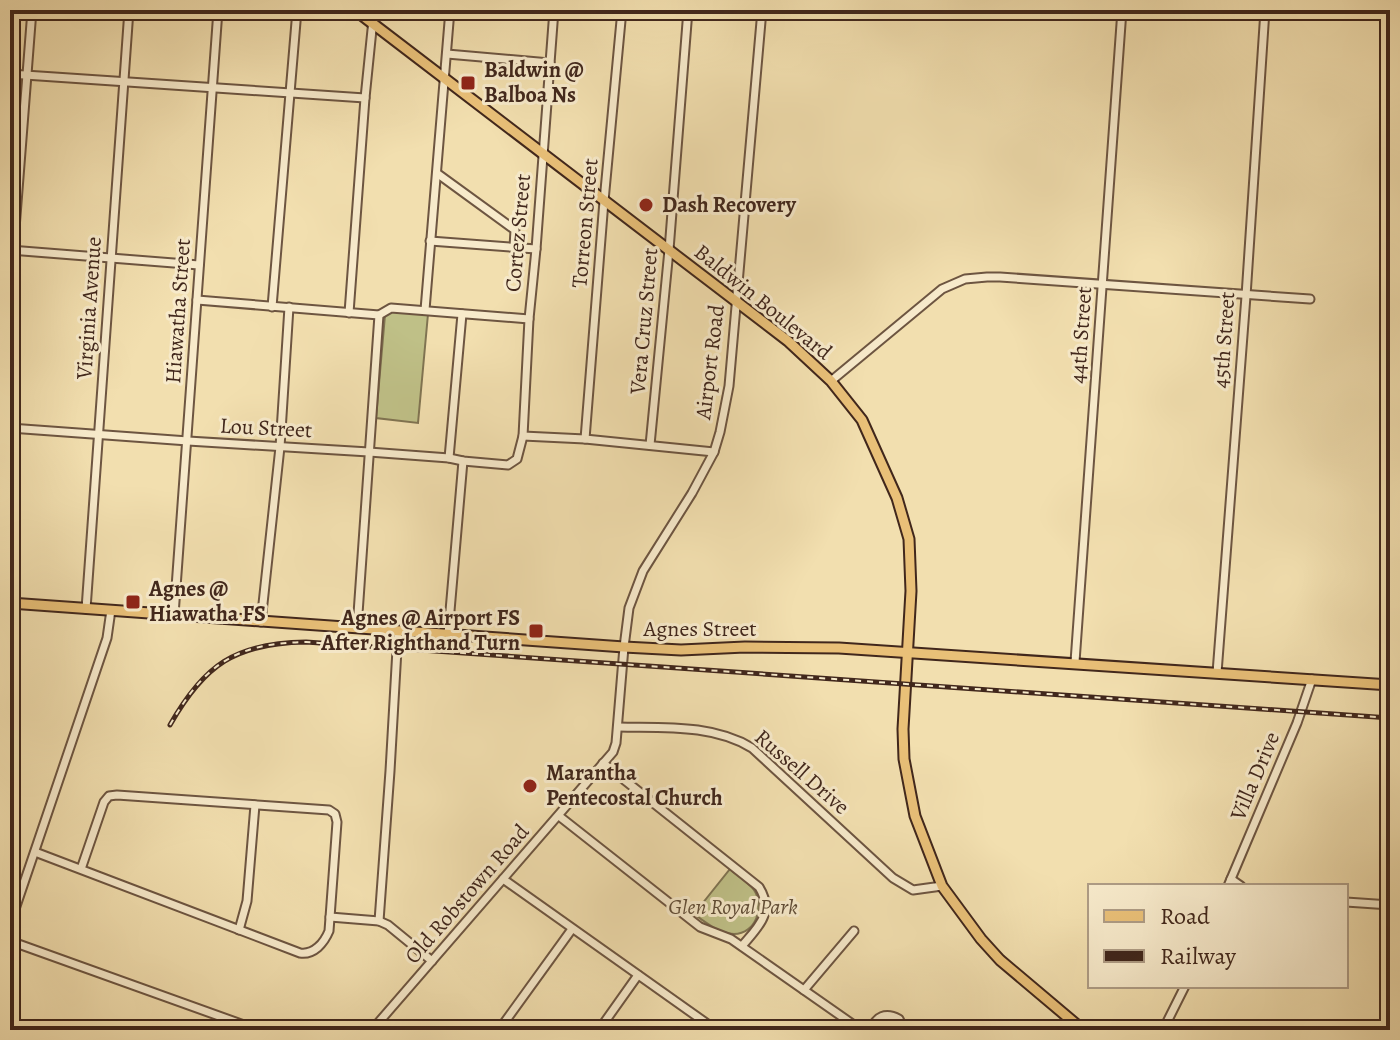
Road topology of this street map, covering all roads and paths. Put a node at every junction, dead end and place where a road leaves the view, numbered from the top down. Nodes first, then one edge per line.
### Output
1 (32, 10) edge
2 (129, 10) edge
3 (218, 10) edge
4 (297, 10) edge
5 (355, 10) edge
6 (374, 10) edge
7 (450, 10) edge
8 (554, 10) edge
9 (622, 10) edge
10 (688, 10) edge
11 (753, 10) edge
12 (762, 10) edge
13 (1122, 10) edge
14 (1265, 10) edge
15 (373, 23) junction
16 (447, 54) junction
17 (550, 63) junction
18 (10, 74) edge
19 (27, 75) junction
20 (444, 77) junction
21 (124, 80) junction
22 (212, 87) junction
23 (289, 94) junction
24 (365, 98) junction
25 (543, 153) junction
26 (438, 174) junction
27 (604, 201) junction
28 (430, 241) junction
29 (514, 247) junction
30 (536, 249) junction
31 (11, 250) edge
32 (669, 250) junction
33 (111, 258) junction
34 (199, 265) junction
35 (1103, 284) junction
36 (10, 293) edge
37 (1246, 296) junction
38 (1310, 299) dead end
39 (197, 300) junction
40 (736, 301) junction
41 (272, 307) junction
42 (289, 307) junction
43 (425, 310) junction
44 (349, 313) junction
45 (462, 314) junction
46 (379, 315) junction
47 (529, 319) junction
48 (831, 381) junction
49 (10, 428) edge
50 (99, 434) junction
51 (523, 436) junction
52 (585, 439) junction
53 (188, 441) junction
54 (650, 445) junction
55 (280, 447) junction
56 (369, 452) junction
57 (714, 452) junction
58 (449, 458) junction
59 (517, 459) joint
60 (463, 461) junction
61 (10, 603) edge
62 (86, 609) junction
63 (111, 610) junction
64 (174, 615) junction
65 (261, 622) junction
66 (357, 628) junction
67 (398, 632) junction
68 (448, 634) junction
69 (624, 647) junction
70 (908, 652) junction
71 (1075, 662) junction
72 (1217, 673) junction
73 (1312, 679) junction
74 (1390, 685) edge
75 (619, 727) junction
76 (603, 763) junction
77 (255, 805) junction
78 (559, 816) junction
79 (35, 852) junction
80 (81, 869) junction
81 (503, 879) junction
82 (1229, 882) edge
83 (942, 886) junction
84 (1348, 902) edge
85 (1390, 905) edge
86 (330, 917) junction
87 (379, 921) junction
88 (10, 924) edge
89 (572, 929) junction
90 (239, 930) junction
91 (854, 931) dead end
92 (10, 941) edge
93 (742, 946) junction
94 (432, 961) junction
95 (638, 975) junction
96 (1184, 988) edge
97 (804, 990) junction
98 (704, 1026) edge
99 (258, 1030) edge
100 (372, 1030) edge
101 (499, 1030) edge
102 (599, 1030) edge
103 (716, 1030) edge
104 (861, 1030) edge
105 (872, 1030) edge
106 (904, 1030) edge
107 (1083, 1030) edge
108 (1163, 1030) edge

1 - 19 street
2 - 21 street, Virginia Avenue
3 - 22 street, Hiawatha Street
4 - 23 street
5 - 15 main road, Baldwin Boulevard
6 - 15 street
7 - 16 street
8 - 17 street, Cortez Street
9 - 27 street, Torreon Street
10 - 32 street, Vera Cruz Street
11 - 12 street
12 - 40 street, Airport Road
13 - 35 street, 44th Street
14 - 37 street, 45th Street
15 - 20 main road, Baldwin Boulevard
15 - 24 street
16 - 17 street
16 - 20 street
17 - 25 street, Cortez Street
18 - 19 street
19 - 21 street
19 - 31 street
20 - 25 main road, Baldwin Boulevard
20 - 26 street
21 - 22 street
21 - 33 street, Virginia Avenue
22 - 23 street
22 - 34 street, Hiawatha Street
23 - 24 street
23 - 41 street
24 - 44 street
25 - 27 main road, Baldwin Boulevard
25 - 30 street, Cortez Street
26 - 28 street
26 - 29 street
27 - 32 main road, Baldwin Boulevard
27 - 52 street, Torreon Street
28 - 29 street
28 - 43 street
29 - 30 street
30 - 47 street, Cortez Street
31 - 33 street
31 - 36 street
32 - 40 main road, Baldwin Boulevard
32 - 54 street, Vera Cruz Street
33 - 34 street
33 - 50 street, Virginia Avenue
34 - 39 street, Hiawatha Street
35 - 37 street
35 - 48 street
35 - 71 street, 44th Street
37 - 38 street
37 - 72 street, 45th Street
39 - 41 street
39 - 53 street, Hiawatha Street
40 - 48 main road, Baldwin Boulevard
40 - 57 street, Airport Road
41 - 42 street
42 - 44 street
42 - 55 street
43 - 45 street
43 - 46 street
44 - 46 street
45 - 47 street
45 - 58 street
46 - 56 street
47 - 51 street, Cortez Street
48 - 70 main road, Baldwin Boulevard
49 - 50 street, Lou Street
50 - 53 street, Lou Street
50 - 62 street, Virginia Avenue
51 - 52 street
51 - 59 street, Cortez Street
52 - 54 street
53 - 55 street, Lou Street
53 - 64 street, Hiawatha Street
54 - 57 street
55 - 56 street, Lou Street
55 - 65 street
56 - 58 street, Lou Street
56 - 66 street
57 - 69 street, Airport Road
58 - 60 street, Lou Street
59 - 60 street, Lou Street
60 - 68 street
61 - 62 main road, Agnes Street
62 - 63 main road, Agnes Street
63 - 64 main road, Agnes Street
63 - 79 street
64 - 65 main road, Agnes Street
65 - 66 main road, Agnes Street
66 - 67 main road, Agnes Street
67 - 68 main road, Agnes Street
67 - 87 street
68 - 69 main road, Agnes Street
69 - 70 main road, Agnes Street
69 - 75 street, Old Robstown Road
70 - 71 main road, Agnes Street
70 - 83 main road, Baldwin Boulevard
71 - 72 main road, Agnes Street
72 - 73 main road, Agnes Street
73 - 74 main road, Agnes Street
73 - 82 street, Villa Drive
75 - 76 street, Old Robstown Road
75 - 83 street, Russell Drive
76 - 78 street, Old Robstown Road
76 - 93 street
77 - 80 street
77 - 86 street
77 - 90 street
78 - 81 street, Old Robstown Road
78 - 93 street
79 - 80 street
79 - 88 street
80 - 90 street
81 - 89 street
81 - 94 street, Old Robstown Road
83 - 107 main road, Baldwin Boulevard
84 - 85 street
86 - 87 street
86 - 90 street
87 - 94 street
89 - 95 street
89 - 101 street
91 - 97 street
92 - 99 street
93 - 97 street
94 - 100 street, Old Robstown Road
95 - 98 street
95 - 102 street
96 - 108 street
97 - 104 street
98 - 103 street
105 - 106 street

